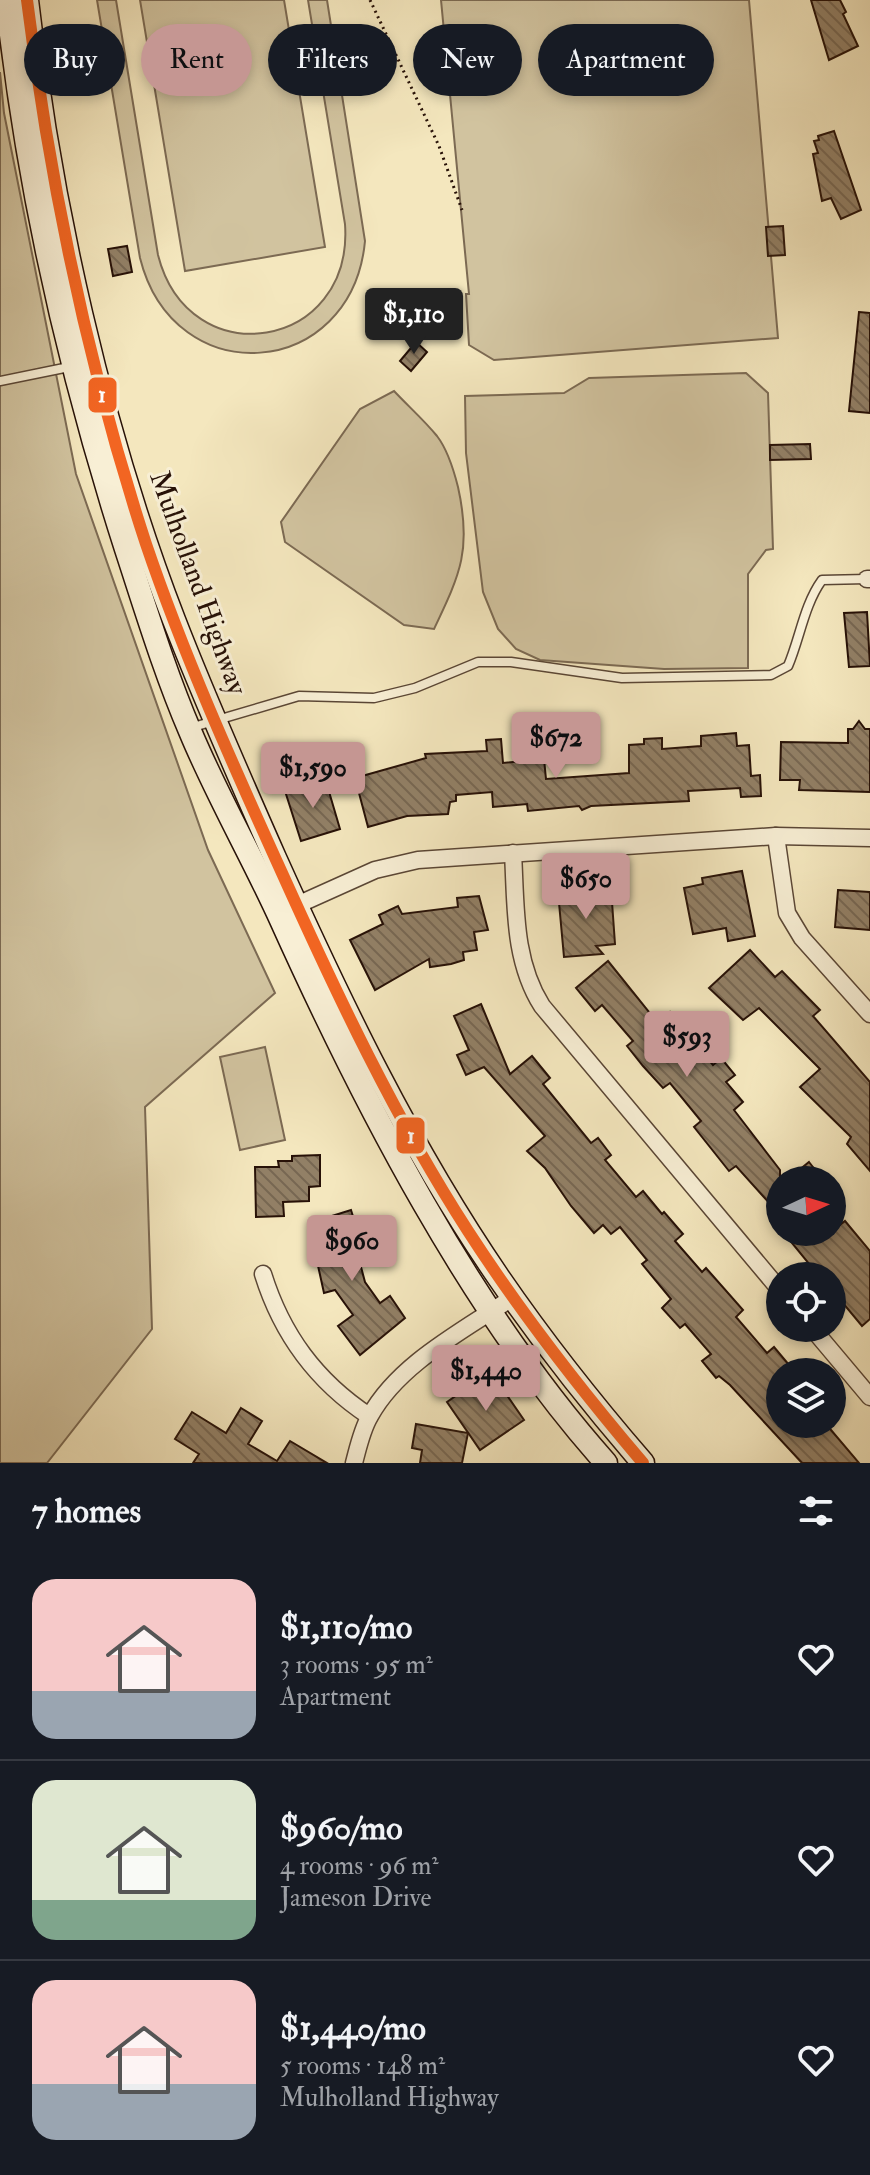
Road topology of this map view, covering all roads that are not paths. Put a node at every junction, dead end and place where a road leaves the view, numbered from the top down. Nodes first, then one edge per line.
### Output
1 (7, 0) edge
2 (27, 0) edge
3 (83, 364) junction
4 (0, 381) edge
5 (868, 579) edge
6 (215, 719) junction
7 (189, 729) junction
8 (776, 836) junction
9 (870, 838) edge
10 (513, 853) junction
11 (287, 909) junction
12 (870, 1014) edge
13 (766, 1273) edge
14 (263, 1274) dead end
15 (513, 1297) junction
16 (492, 1311) junction
17 (824, 1342) edge
18 (870, 1397) edge
19 (369, 1416) junction
20 (354, 1463) edge
21 (606, 1463) edge
22 (643, 1463) edge

1 - 3 main road, Mulholland Highway
2 - 3 main road, Mulholland Highway
3 - 4 lane
3 - 6 main road, Mulholland Highway
3 - 7 main road, Mulholland Highway
5 - 6 lane
6 - 7 lane
6 - 11 main road, Mulholland Highway
7 - 11 main road, Mulholland Highway
8 - 9 street
8 - 10 street
8 - 12 street
10 - 11 street
10 - 13 street
11 - 15 main road, Mulholland Highway
11 - 16 main road, Mulholland Highway
14 - 19 street
15 - 16 street
15 - 22 main road, Mulholland Highway
16 - 19 street
16 - 21 main road, Mulholland Highway
17 - 18 street
19 - 20 street

